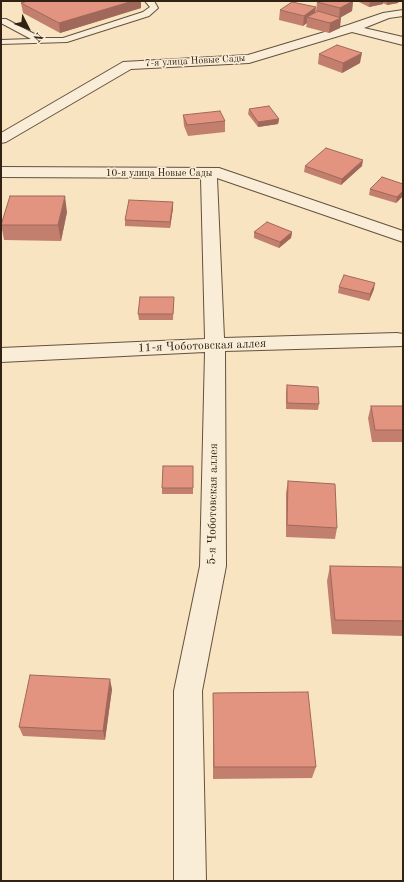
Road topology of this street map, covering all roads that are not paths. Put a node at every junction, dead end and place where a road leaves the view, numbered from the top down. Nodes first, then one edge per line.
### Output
1 (149, 1) edge
2 (403, 12) edge
3 (1, 21) edge
4 (352, 28) junction
5 (41, 41) junction
6 (403, 41) edge
7 (1, 42) edge
8 (1, 139) edge
9 (1, 172) edge
10 (209, 173) junction
11 (403, 237) edge
12 (403, 340) edge
13 (215, 345) junction
14 (1, 354) edge
15 (190, 881) edge

1 - 5 lane
2 - 4 street, 7-я улица Новые Сады
3 - 5 lane
4 - 6 street
4 - 8 street, 7-я улица Новые Сады
5 - 7 lane
9 - 10 street, 10-я улица Новые Сады
10 - 11 street, 10-я улица Новые Сады
10 - 13 street, 5-я Чоботовская аллея
12 - 13 street, 11-я Чоботовская аллея
13 - 14 street, 11-я Чоботовская аллея
13 - 15 street, 5-я Чоботовская аллея

